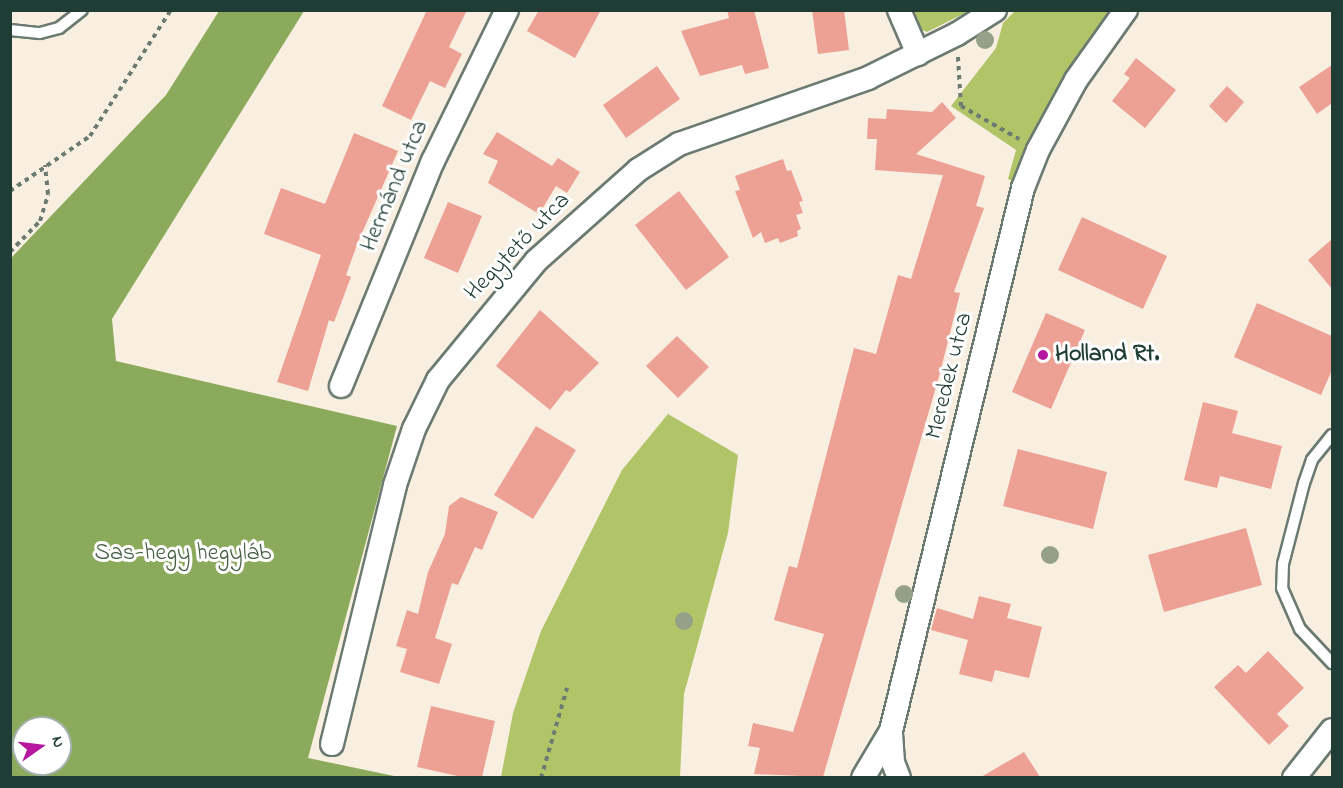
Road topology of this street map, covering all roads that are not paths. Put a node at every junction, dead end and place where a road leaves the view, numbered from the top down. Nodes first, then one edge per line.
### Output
1 (82, 10) edge
2 (507, 10) edge
3 (899, 10) edge
4 (995, 10) edge
5 (1126, 10) edge
6 (10, 30) edge
7 (918, 54) junction
8 (341, 386) dead end
9 (1332, 435) edge
10 (1332, 663) edge
11 (1332, 730) edge
12 (891, 731) junction
13 (332, 744) dead end
14 (863, 777) edge
15 (899, 777) edge
16 (1294, 777) edge

1 - 6 lane
2 - 8 street, Hermánd utca
3 - 7 street
4 - 7 street, Hegytető utca
5 - 12 street, Meredek utca
7 - 13 street, Hegytető utca
9 - 10 lane
11 - 16 street
12 - 14 street
12 - 15 street, Meredek utca

